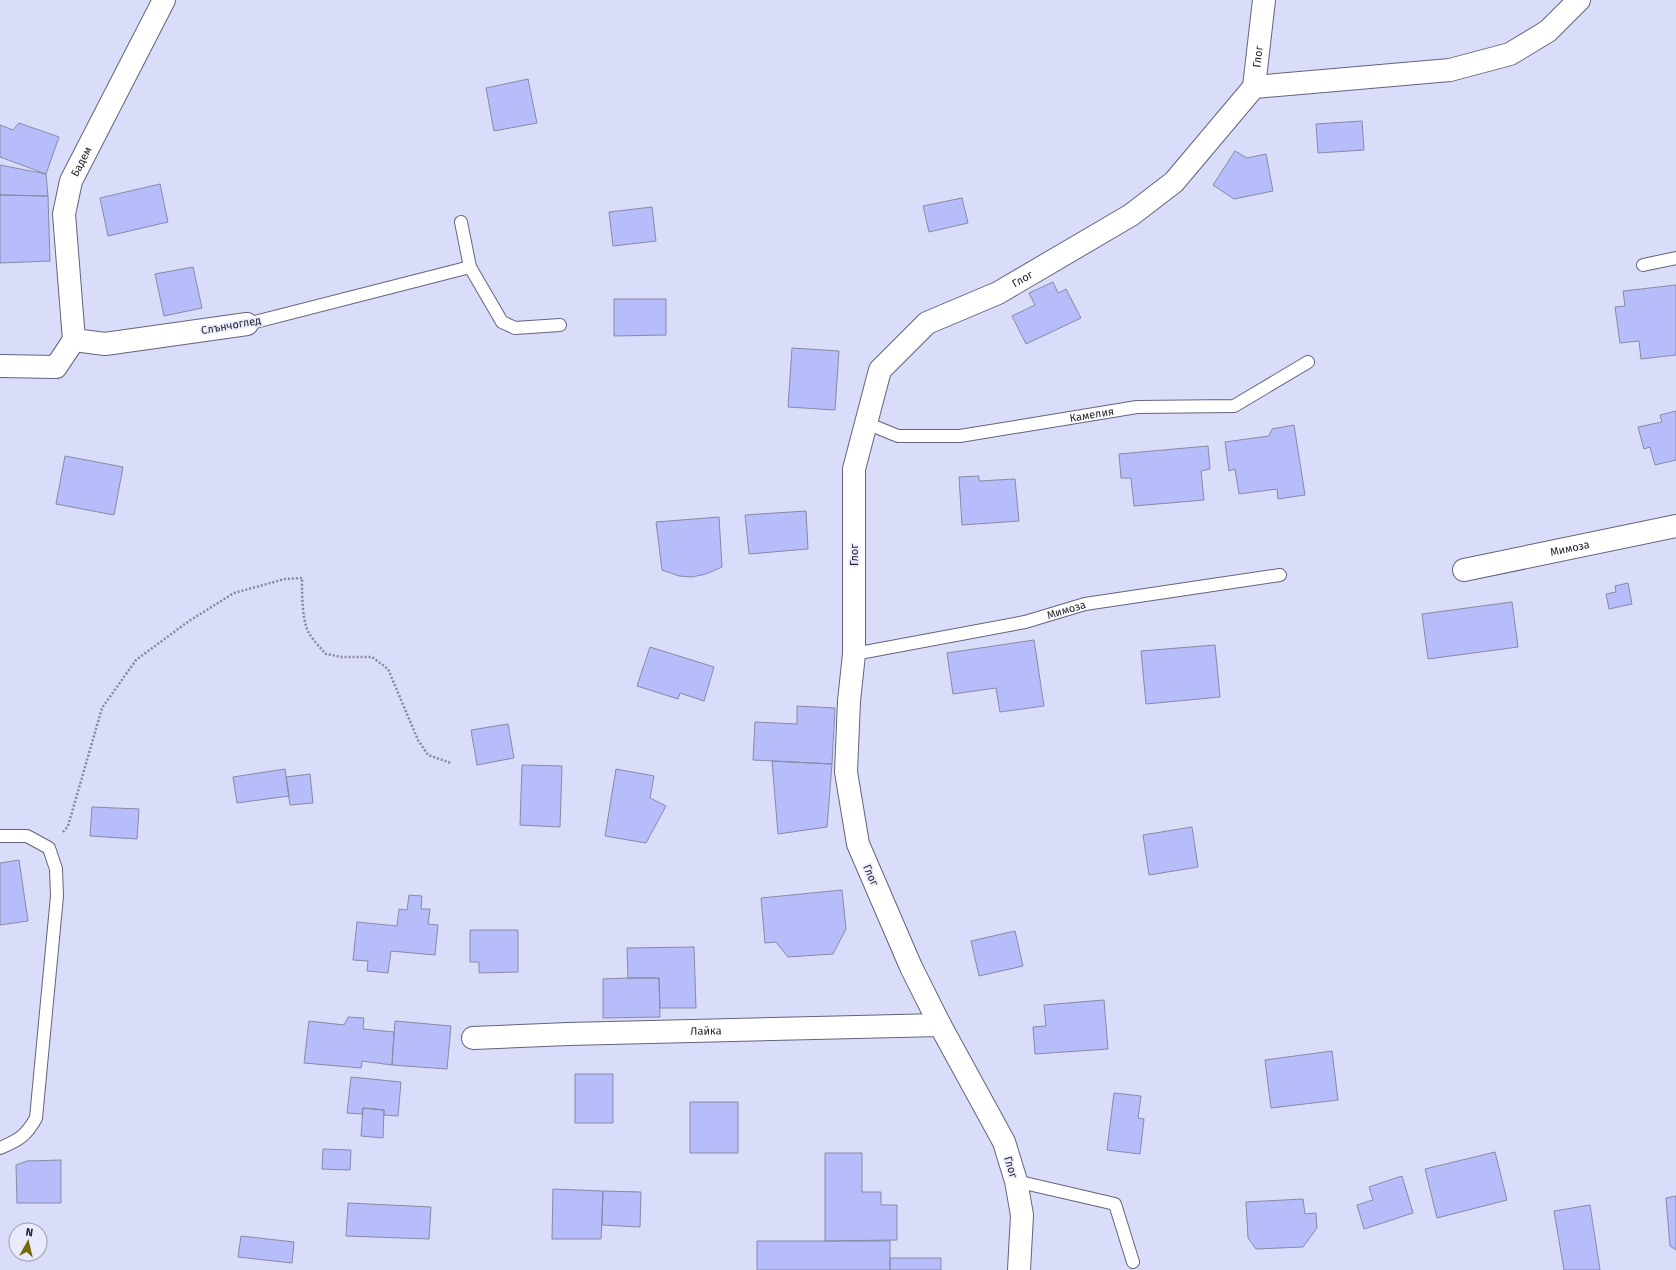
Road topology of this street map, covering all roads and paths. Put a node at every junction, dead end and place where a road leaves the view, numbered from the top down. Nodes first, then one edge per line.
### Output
1 (164, 0) edge
2 (1264, 0) edge
3 (1579, 0) edge
4 (1254, 88) junction
5 (461, 222) dead end
6 (1676, 258) edge
7 (1643, 266) dead end
8 (470, 267) junction
9 (247, 324) joint
10 (560, 325) dead end
11 (74, 340) junction
12 (1308, 362) dead end
13 (0, 366) edge
14 (866, 422) junction
15 (1676, 526) edge
16 (1464, 570) dead end
17 (1280, 575) dead end
18 (854, 654) junction
19 (451, 763) dead end
20 (0, 836) edge
21 (49, 848) junction
22 (940, 1025) junction
23 (473, 1038) dead end
24 (0, 1148) edge
25 (1016, 1181) junction
26 (1133, 1262) dead end
27 (1019, 1270) edge

1 - 11 street, Бадем
2 - 4 street, Глог
3 - 4 street
4 - 14 street, Глог
5 - 8 lane
6 - 7 lane
8 - 9 lane, Слънчоглед
8 - 10 lane
9 - 11 street, Слънчоглед
11 - 13 street
12 - 14 lane, Камелия
14 - 18 street, Глог
15 - 16 street, Мимоза
17 - 18 lane, Мимоза
18 - 22 street, Глог
19 - 21 path
20 - 21 lane
21 - 24 lane
22 - 23 street, Лайка
22 - 25 street, Глог
25 - 26 lane
25 - 27 street, Глог

